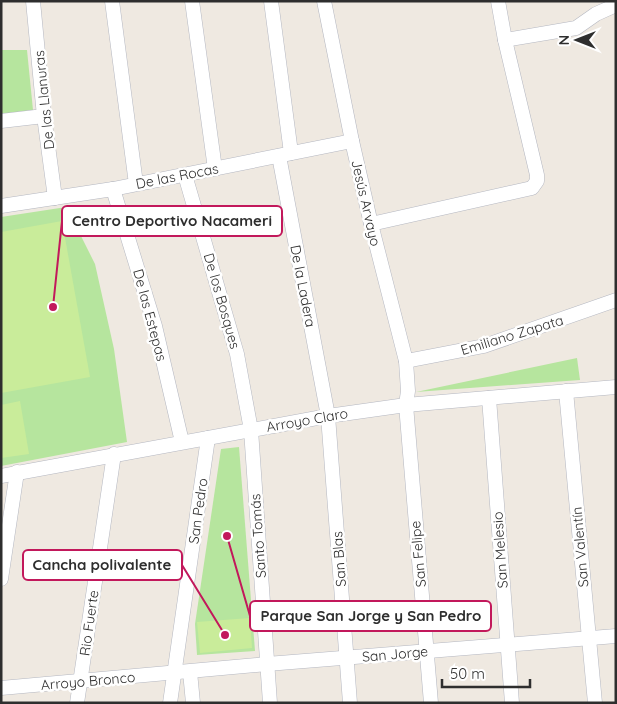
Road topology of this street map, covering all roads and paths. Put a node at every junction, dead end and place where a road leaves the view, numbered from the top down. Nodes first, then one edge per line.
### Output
1 (33, 1) edge
2 (112, 1) edge
3 (192, 1) edge
4 (272, 1) edge
5 (324, 1) edge
6 (498, 1) edge
7 (616, 5) edge
8 (505, 40) junction
9 (44, 116) junction
10 (1, 121) edge
11 (352, 141) junction
12 (285, 155) junction
13 (215, 169) junction
14 (185, 175) junction
15 (136, 184) junction
16 (113, 189) junction
17 (55, 198) junction
18 (1, 206) edge
19 (370, 224) junction
20 (616, 300) edge
21 (406, 361) junction
22 (616, 387) edge
23 (566, 391) junction
24 (489, 398) junction
25 (406, 405) junction
26 (328, 416) junction
27 (251, 430) junction
28 (208, 438) junction
29 (182, 442) junction
30 (114, 454) junction
31 (17, 472) junction
32 (1, 476) edge
33 (1, 579) edge
34 (616, 636) edge
35 (589, 638) junction
36 (507, 645) junction
37 (426, 651) junction
38 (346, 658) junction
39 (267, 664) junction
40 (190, 672) junction
41 (174, 673) junction
42 (80, 681) junction
43 (1, 688) edge
44 (77, 703) edge
45 (170, 703) edge
46 (193, 703) edge
47 (270, 703) edge
48 (350, 703) edge
49 (431, 703) edge
50 (512, 703) edge
51 (595, 703) edge

1 - 9 street, De las Llanuras
2 - 15 street
3 - 13 street
4 - 12 street, De la Ladera
5 - 11 street, Jesús Arvayo
6 - 8 street
7 - 8 street
8 - 19 street
9 - 10 street
9 - 17 street, De las Llanuras
11 - 12 street, De las Rocas
11 - 19 street, Jesús Arvayo
12 - 13 street, De las Rocas
12 - 26 street, De la Ladera
13 - 14 street, De las Rocas
14 - 15 street, De las Rocas
14 - 27 street, De los Bosques
15 - 16 street, De las Rocas
16 - 17 street, De las Rocas
16 - 29 street, De las Estepas
17 - 18 street, De las Rocas
19 - 21 street, Jesús Arvayo
20 - 21 street, Emiliano Zapata
21 - 25 street, Jesús Arvayo
22 - 23 street, Arroyo Claro
23 - 24 street, Arroyo Claro
23 - 35 street, San Valentín
24 - 25 street, Arroyo Claro
24 - 36 street, San Melesio
25 - 26 street, Arroyo Claro
25 - 37 street, San Felipe
26 - 27 street, Arroyo Claro
26 - 38 street, San Blas
27 - 28 street, Arroyo Claro
27 - 39 street, Santo Tomás
28 - 29 street, Arroyo Claro
28 - 41 street, San Pedro
29 - 30 street, Arroyo Claro
30 - 31 street, Arroyo Claro
30 - 42 street, Rio Fuerte
31 - 32 street, Arroyo Claro
31 - 33 street
34 - 35 street, San Jorge
35 - 36 street, San Jorge
35 - 51 street, San Valentín
36 - 37 street, San Jorge
36 - 50 street, San Melesio
37 - 38 street, San Jorge
37 - 49 street, San Felipe
38 - 39 street, San Jorge
38 - 48 street, San Blas
39 - 40 street, San Jorge
39 - 47 street, Santo Tomás
40 - 41 street, San Jorge
40 - 46 street
41 - 42 street, Arroyo Bronco
41 - 45 street, San Pedro
42 - 43 street, Arroyo Bronco
42 - 44 street, Rio Fuerte

